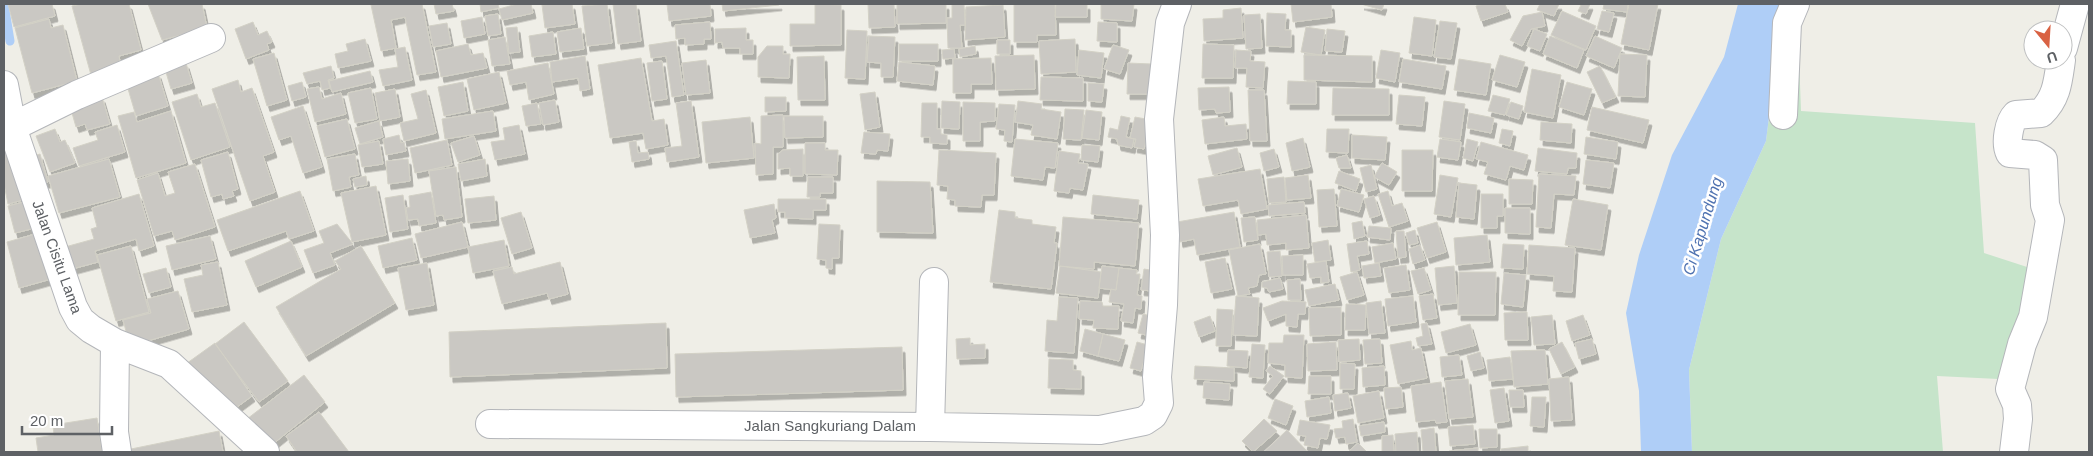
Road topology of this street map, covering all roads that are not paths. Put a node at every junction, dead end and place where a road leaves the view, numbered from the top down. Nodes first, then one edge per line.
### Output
1 (1177, 4) edge
2 (1795, 4) edge
3 (2075, 4) edge
4 (2071, 20) edge
5 (211, 38) dead end
6 (2059, 70) edge
7 (4, 85) edge
8 (1782, 115) dead end
9 (8, 129) edge
10 (934, 282) dead end
11 (115, 343) junction
12 (490, 424) dead end
13 (930, 426) junction
14 (1100, 430) junction
15 (117, 452) edge
16 (264, 452) edge
17 (1084, 452) edge
18 (2014, 452) edge

1 - 14 street, Jalan Sangkuriang Dalam
2 - 8 street
3 - 4 street
5 - 9 street
6 - 18 street
7 - 9 street, Jalan Cisitu Lama
9 - 11 street, Jalan Cisitu Lama
10 - 13 street
11 - 15 street
11 - 16 street, Jalan Cisitu Lama
12 - 13 street, Jalan Sangkuriang Dalam
13 - 14 street, Jalan Sangkuriang Dalam
14 - 17 street

